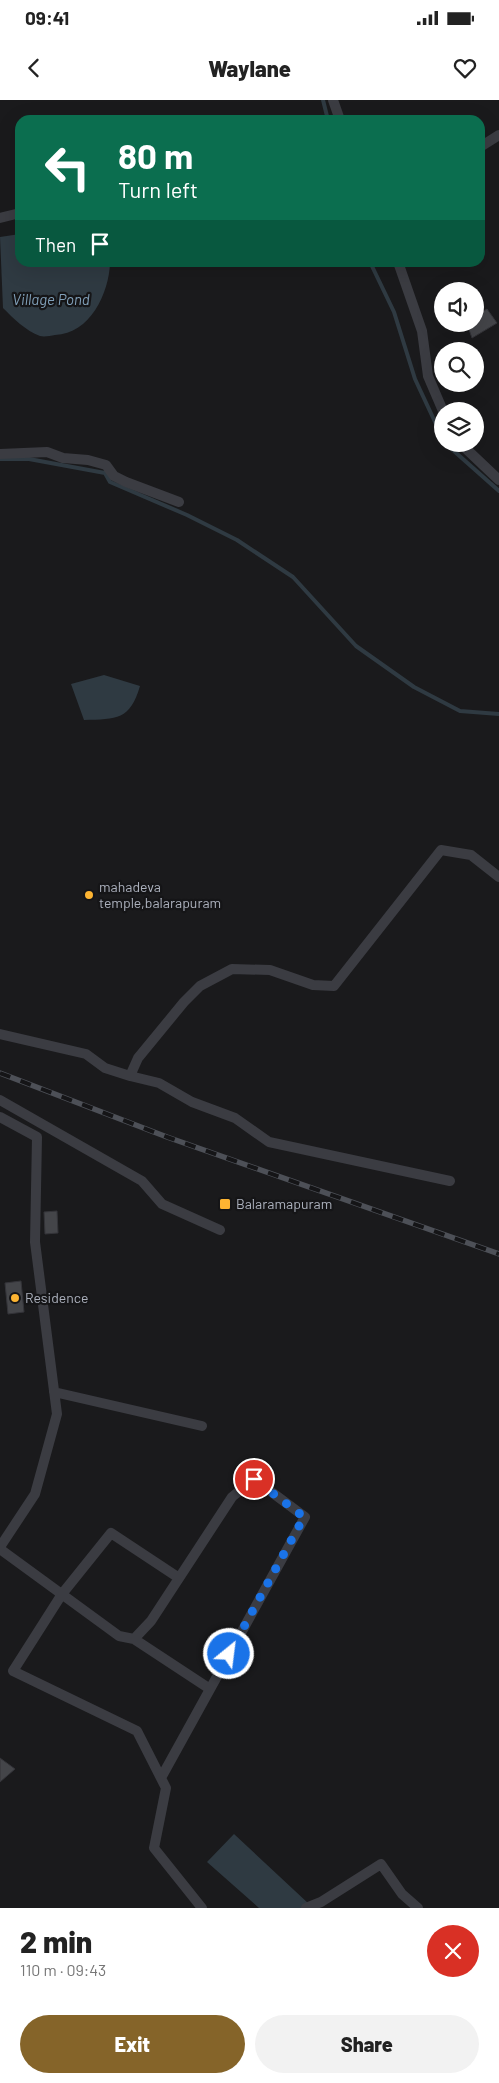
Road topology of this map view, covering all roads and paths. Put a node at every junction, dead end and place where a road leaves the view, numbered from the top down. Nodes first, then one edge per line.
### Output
1 (333, 100) edge
2 (338, 115) edge
3 (499, 136) edge
4 (485, 144) edge
5 (15, 214) edge
6 (0, 218) edge
7 (400, 267) edge
8 (439, 402) edge
9 (469, 452) edge
10 (0, 454) edge
11 (499, 480) edge
12 (179, 502) dead end
13 (499, 877) edge
14 (0, 1034) edge
15 (130, 1076) junction
16 (0, 1100) edge
17 (0, 1118) edge
18 (450, 1181) dead end
19 (220, 1230) dead end
20 (54, 1392) junction
21 (202, 1426) dead end
22 (0, 1548) edge
23 (179, 1578) junction
24 (62, 1594) junction
25 (134, 1639) junction
26 (210, 1689) junction
27 (161, 1778) junction
28 (202, 1908) edge
29 (306, 1908) edge
30 (418, 1908) edge

1 - 2 street
3 - 4 street
5 - 6 street
7 - 8 street
9 - 11 street
10 - 12 street
13 - 15 street
14 - 15 street
15 - 18 street
16 - 19 street
17 - 20 street
20 - 21 street
20 - 22 street
22 - 24 street
23 - 24 street
23 - 25 street
23 - 26 street
24 - 25 street
24 - 27 street
25 - 26 street
26 - 27 street
27 - 28 street
29 - 30 street

